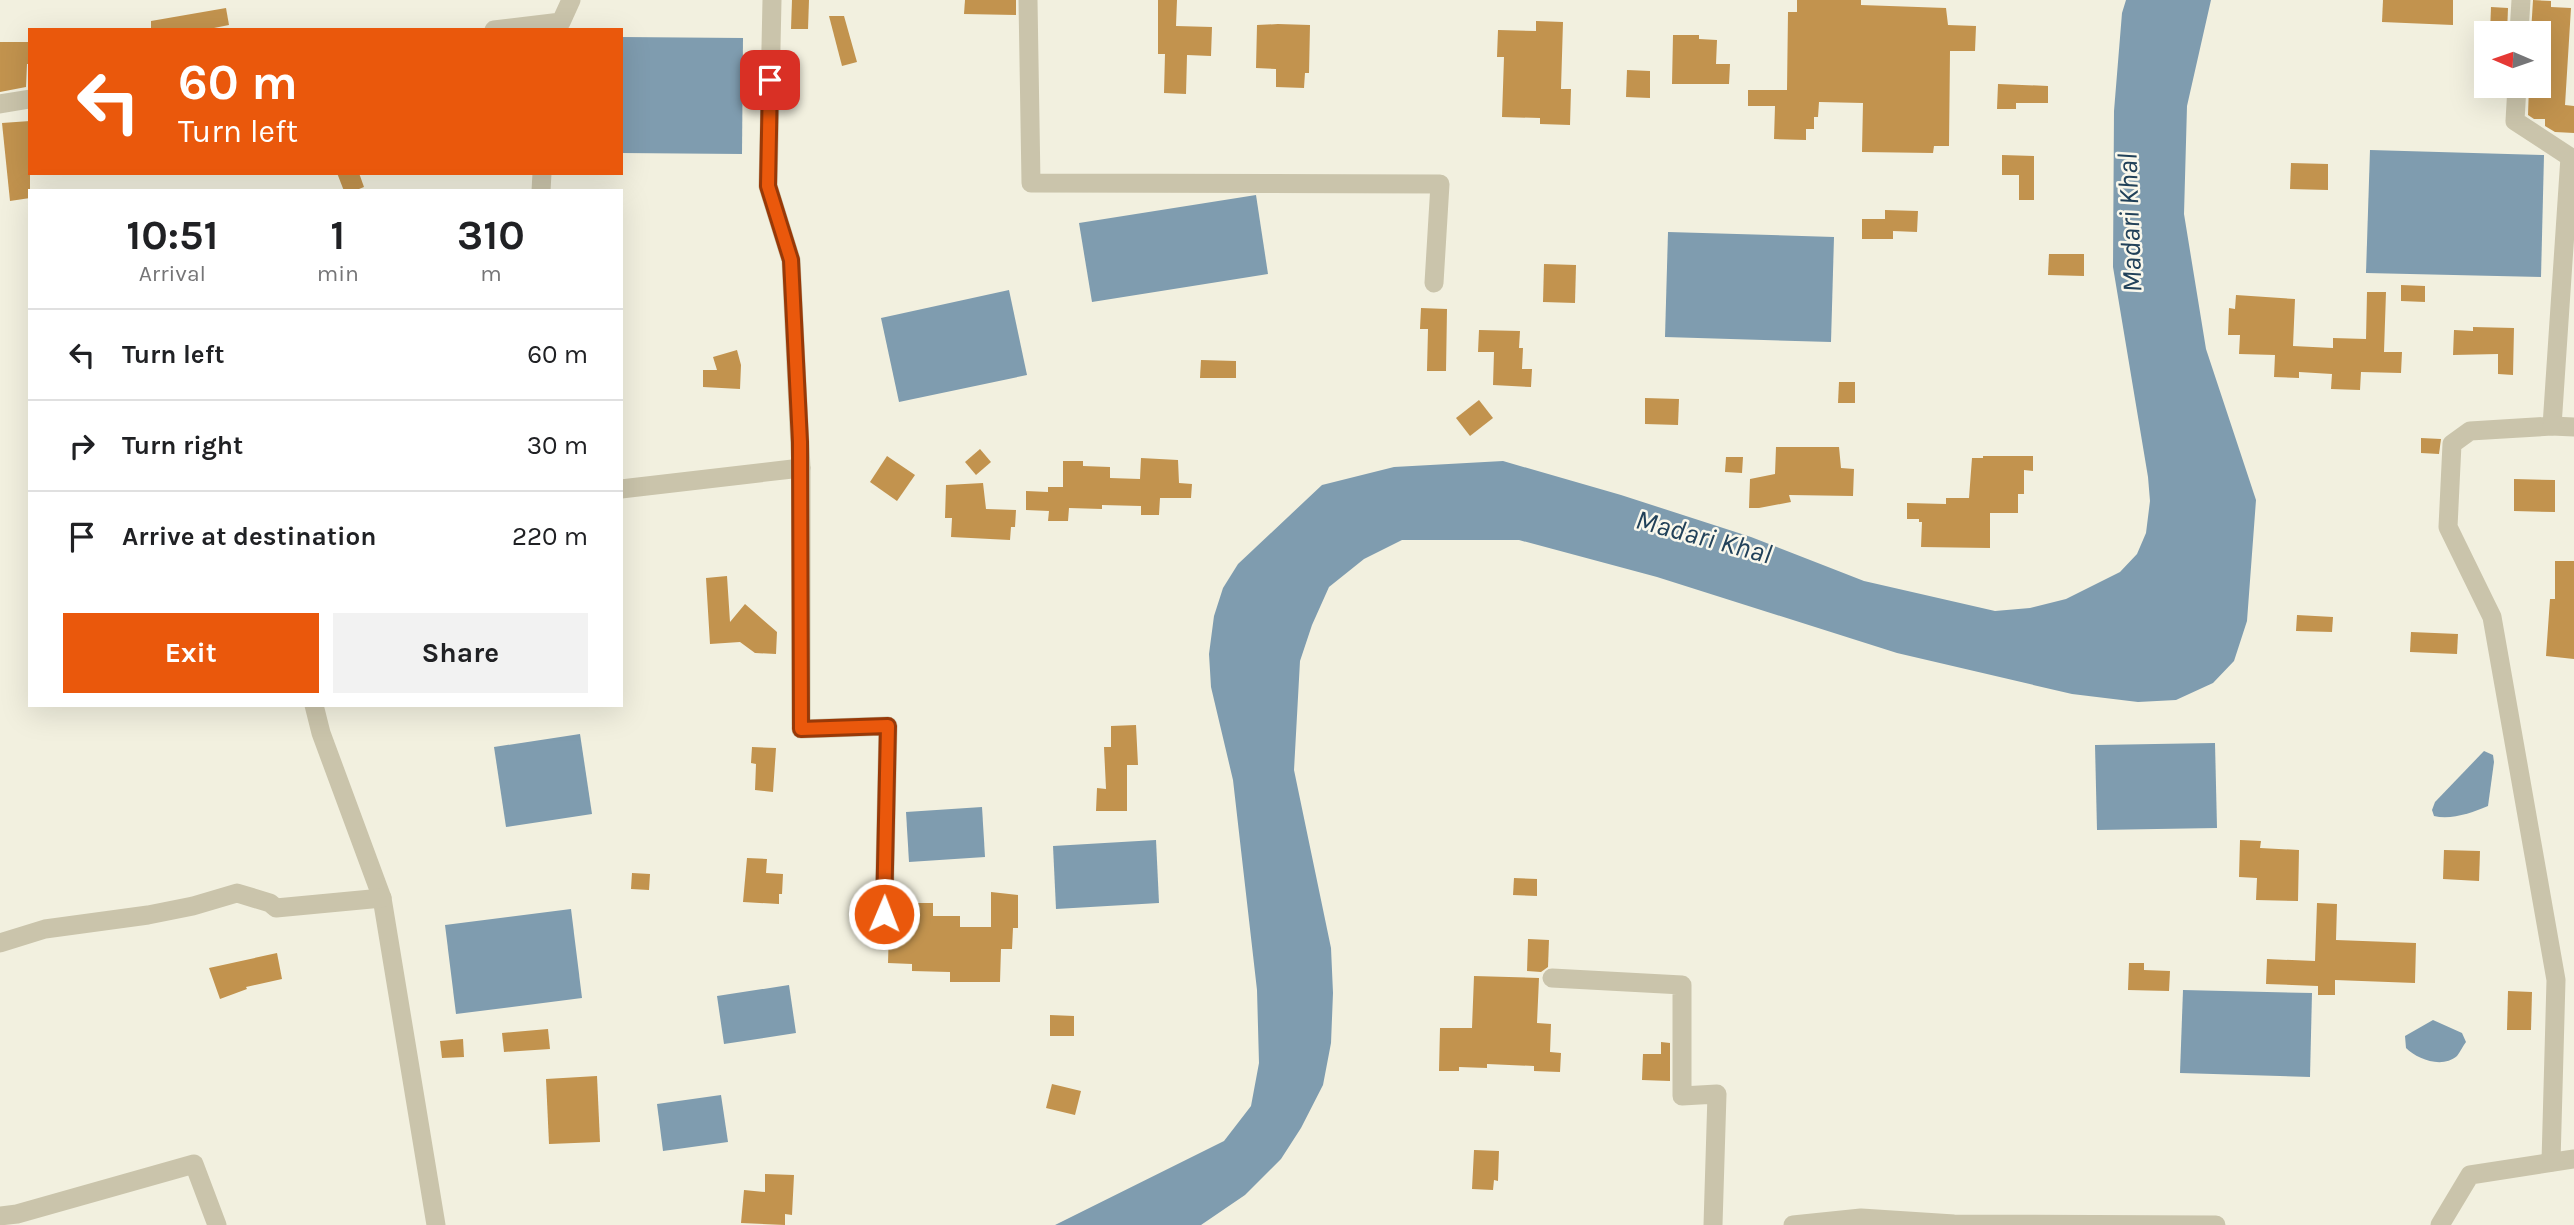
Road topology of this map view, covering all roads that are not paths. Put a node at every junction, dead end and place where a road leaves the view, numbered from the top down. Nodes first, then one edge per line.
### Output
1 (571, 0) edge
2 (772, 0) edge
3 (1028, 0) edge
4 (2521, 0) edge
5 (2520, 21) edge
6 (561, 26) edge
7 (528, 28) edge
8 (2516, 98) edge
9 (28, 99) edge
10 (0, 104) edge
11 (1434, 283) dead end
12 (2552, 426) junction
13 (2574, 427) edge
14 (801, 468) junction
15 (623, 489) edge
16 (314, 707) edge
17 (382, 898) junction
18 (884, 914) dead end
19 (0, 943) edge
20 (1552, 978) dead end
21 (2574, 1160) edge
22 (2551, 1162) junction
23 (0, 1216) edge
24 (217, 1225) edge
25 (436, 1225) edge
26 (1713, 1225) edge
27 (1793, 1225) edge
28 (2216, 1225) edge
29 (2440, 1225) edge

1 - 6 street
2 - 14 street
3 - 11 street
4 - 5 street
6 - 7 street
8 - 12 street
9 - 10 street
12 - 13 street
12 - 22 street
14 - 15 street
14 - 18 street
16 - 17 street
17 - 19 street
17 - 25 street
20 - 26 street
21 - 22 street
22 - 29 street
23 - 24 street
27 - 28 street

